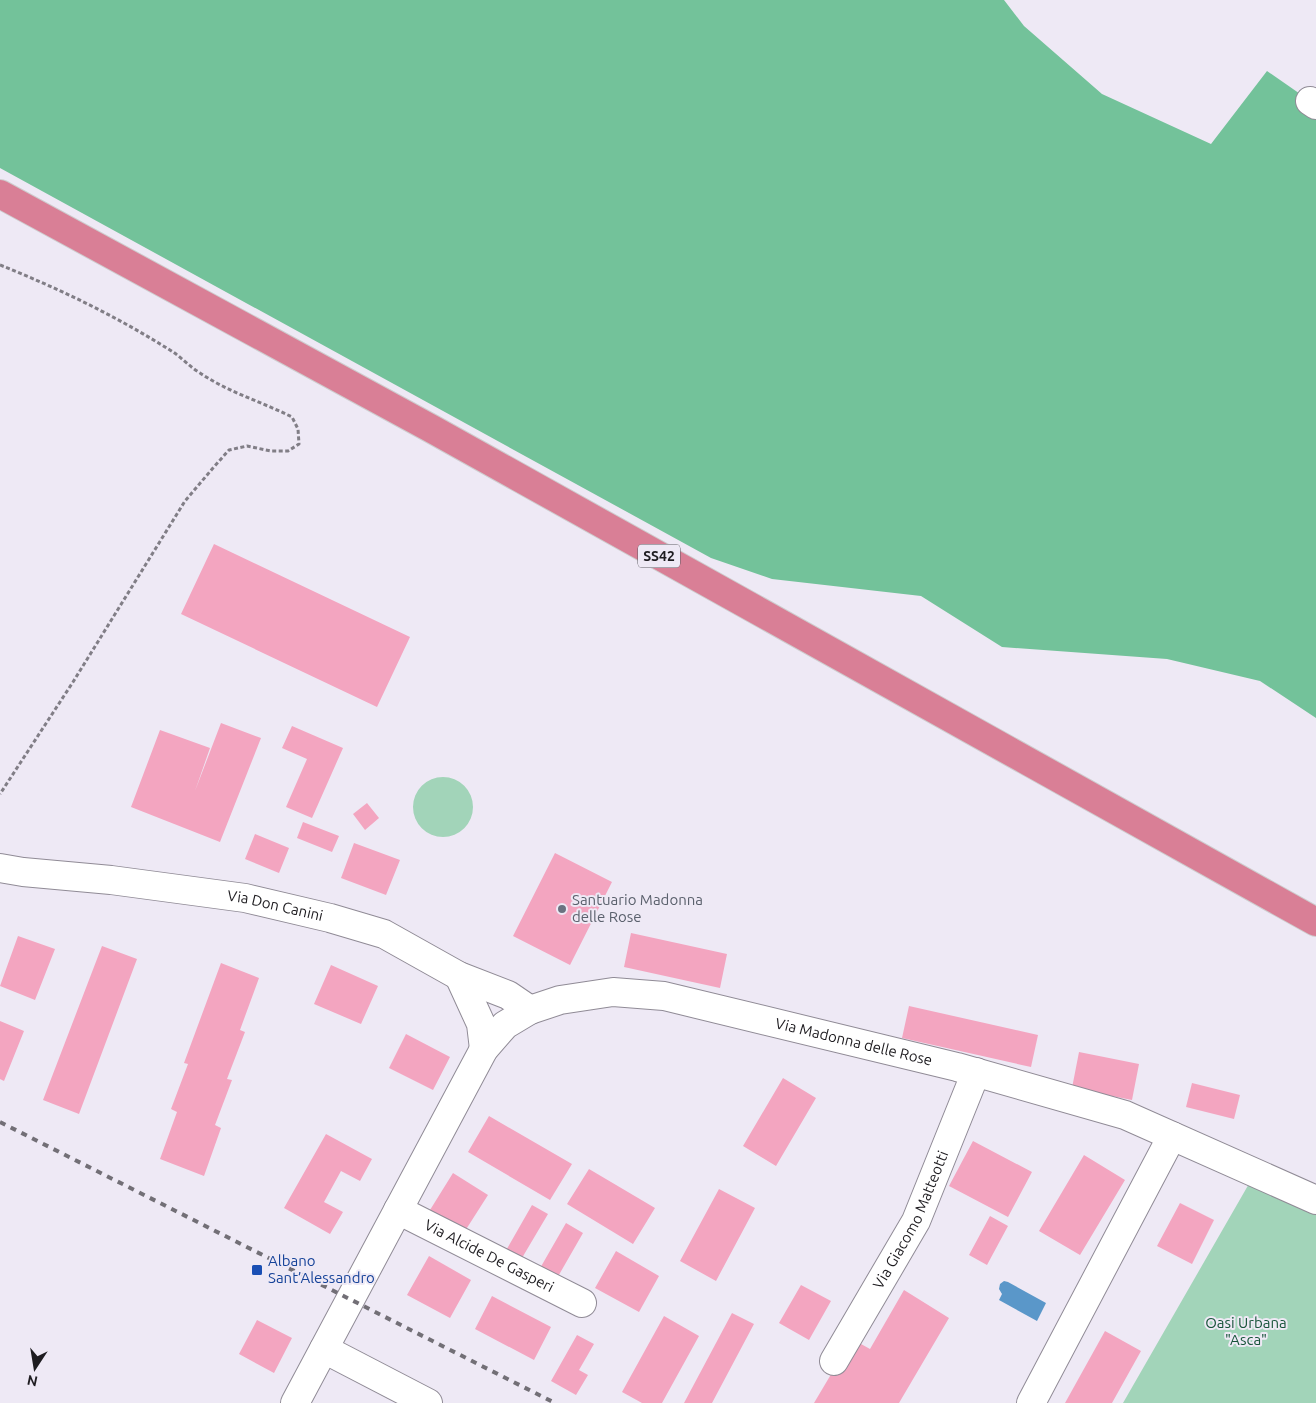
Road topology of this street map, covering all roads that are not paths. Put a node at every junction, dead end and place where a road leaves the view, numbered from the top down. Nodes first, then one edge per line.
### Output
1 (0, 194) edge
2 (0, 868) edge
3 (1316, 922) edge
4 (459, 976) junction
5 (530, 1010) junction
6 (484, 1049) junction
7 (976, 1072) junction
8 (1172, 1136) junction
9 (1316, 1200) edge
10 (398, 1210) junction
11 (582, 1303) dead end
12 (324, 1349) junction
13 (834, 1361) dead end
14 (295, 1403) edge
15 (428, 1403) edge
16 (1031, 1403) edge

1 - 3 highway, SS42
2 - 4 street, Via Don Canini
4 - 5 street, Via Don Canini
4 - 6 street
5 - 6 street, Via Madonna delle Rose
5 - 7 street, Via Madonna delle Rose
6 - 10 street, Via Madonna delle Rose
7 - 8 street, Via Madonna delle Rose
7 - 13 street, Via Giacomo Matteotti
8 - 9 street, Via Madonna delle Rose
8 - 16 street
10 - 11 street, Via Alcide De Gasperi
10 - 12 street, Via Madonna delle Rose
12 - 14 street, Via Madonna delle Rose
12 - 15 street

